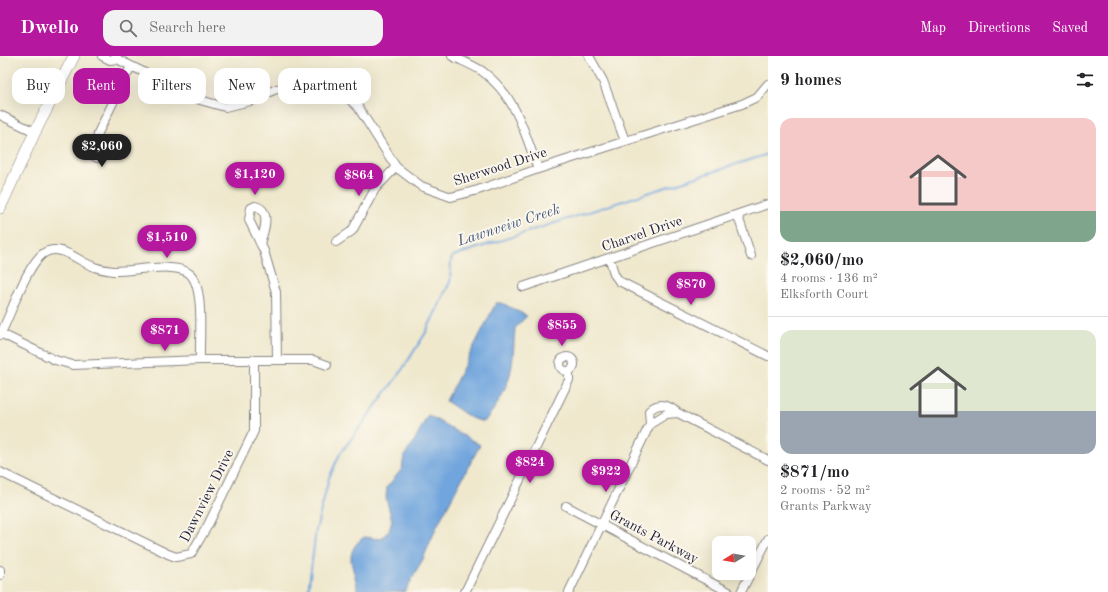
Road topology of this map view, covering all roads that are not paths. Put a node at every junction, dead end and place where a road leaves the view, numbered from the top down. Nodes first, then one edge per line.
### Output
1 (74, 56) edge
2 (102, 56) edge
3 (452, 56) edge
4 (589, 56) edge
5 (117, 58) edge
6 (131, 66) junction
7 (768, 84) edge
8 (0, 116) edge
9 (35, 132) junction
10 (624, 141) junction
11 (98, 144) dead end
12 (396, 167) junction
13 (538, 169) junction
14 (768, 204) edge
15 (0, 208) edge
16 (738, 216) junction
17 (336, 242) dead end
18 (260, 243) dead end
19 (751, 256) dead end
20 (610, 259) junction
21 (523, 287) dead end
22 (0, 334) edge
23 (768, 356) edge
24 (200, 360) junction
25 (277, 360) junction
26 (254, 361) junction
27 (327, 364) dead end
28 (569, 371) dead end
29 (678, 413) junction
30 (650, 424) junction
31 (768, 460) edge
32 (0, 472) edge
33 (566, 506) dead end
34 (602, 524) junction
35 (768, 540) edge
36 (0, 570) edge
37 (0, 575) edge
38 (465, 592) edge
39 (569, 592) edge
40 (729, 592) edge
41 (741, 592) edge

1 - 9 street
2 - 5 street, Sherwood Drive
3 - 13 street
4 - 10 street
5 - 6 street, Sherwood Drive
6 - 11 street
6 - 12 street, Sherwood Drive
7 - 10 street, Sherwood Drive
8 - 9 street
9 - 15 street
10 - 13 street, Sherwood Drive
12 - 13 street, Sherwood Drive
12 - 17 street
14 - 16 street, Charvel Drive
16 - 19 street
16 - 20 street, Charvel Drive
18 - 25 street
20 - 21 street, Charvel Drive
20 - 23 street
22 - 24 street
22 - 24 street
24 - 26 street
25 - 26 street
25 - 27 street
26 - 32 street, Dawnview Drive
28 - 38 street
29 - 30 street
29 - 30 street
29 - 31 street
30 - 34 street
33 - 34 street, Grants Parkway
34 - 39 street
34 - 40 street, Grants Parkway
35 - 41 street
36 - 37 street

